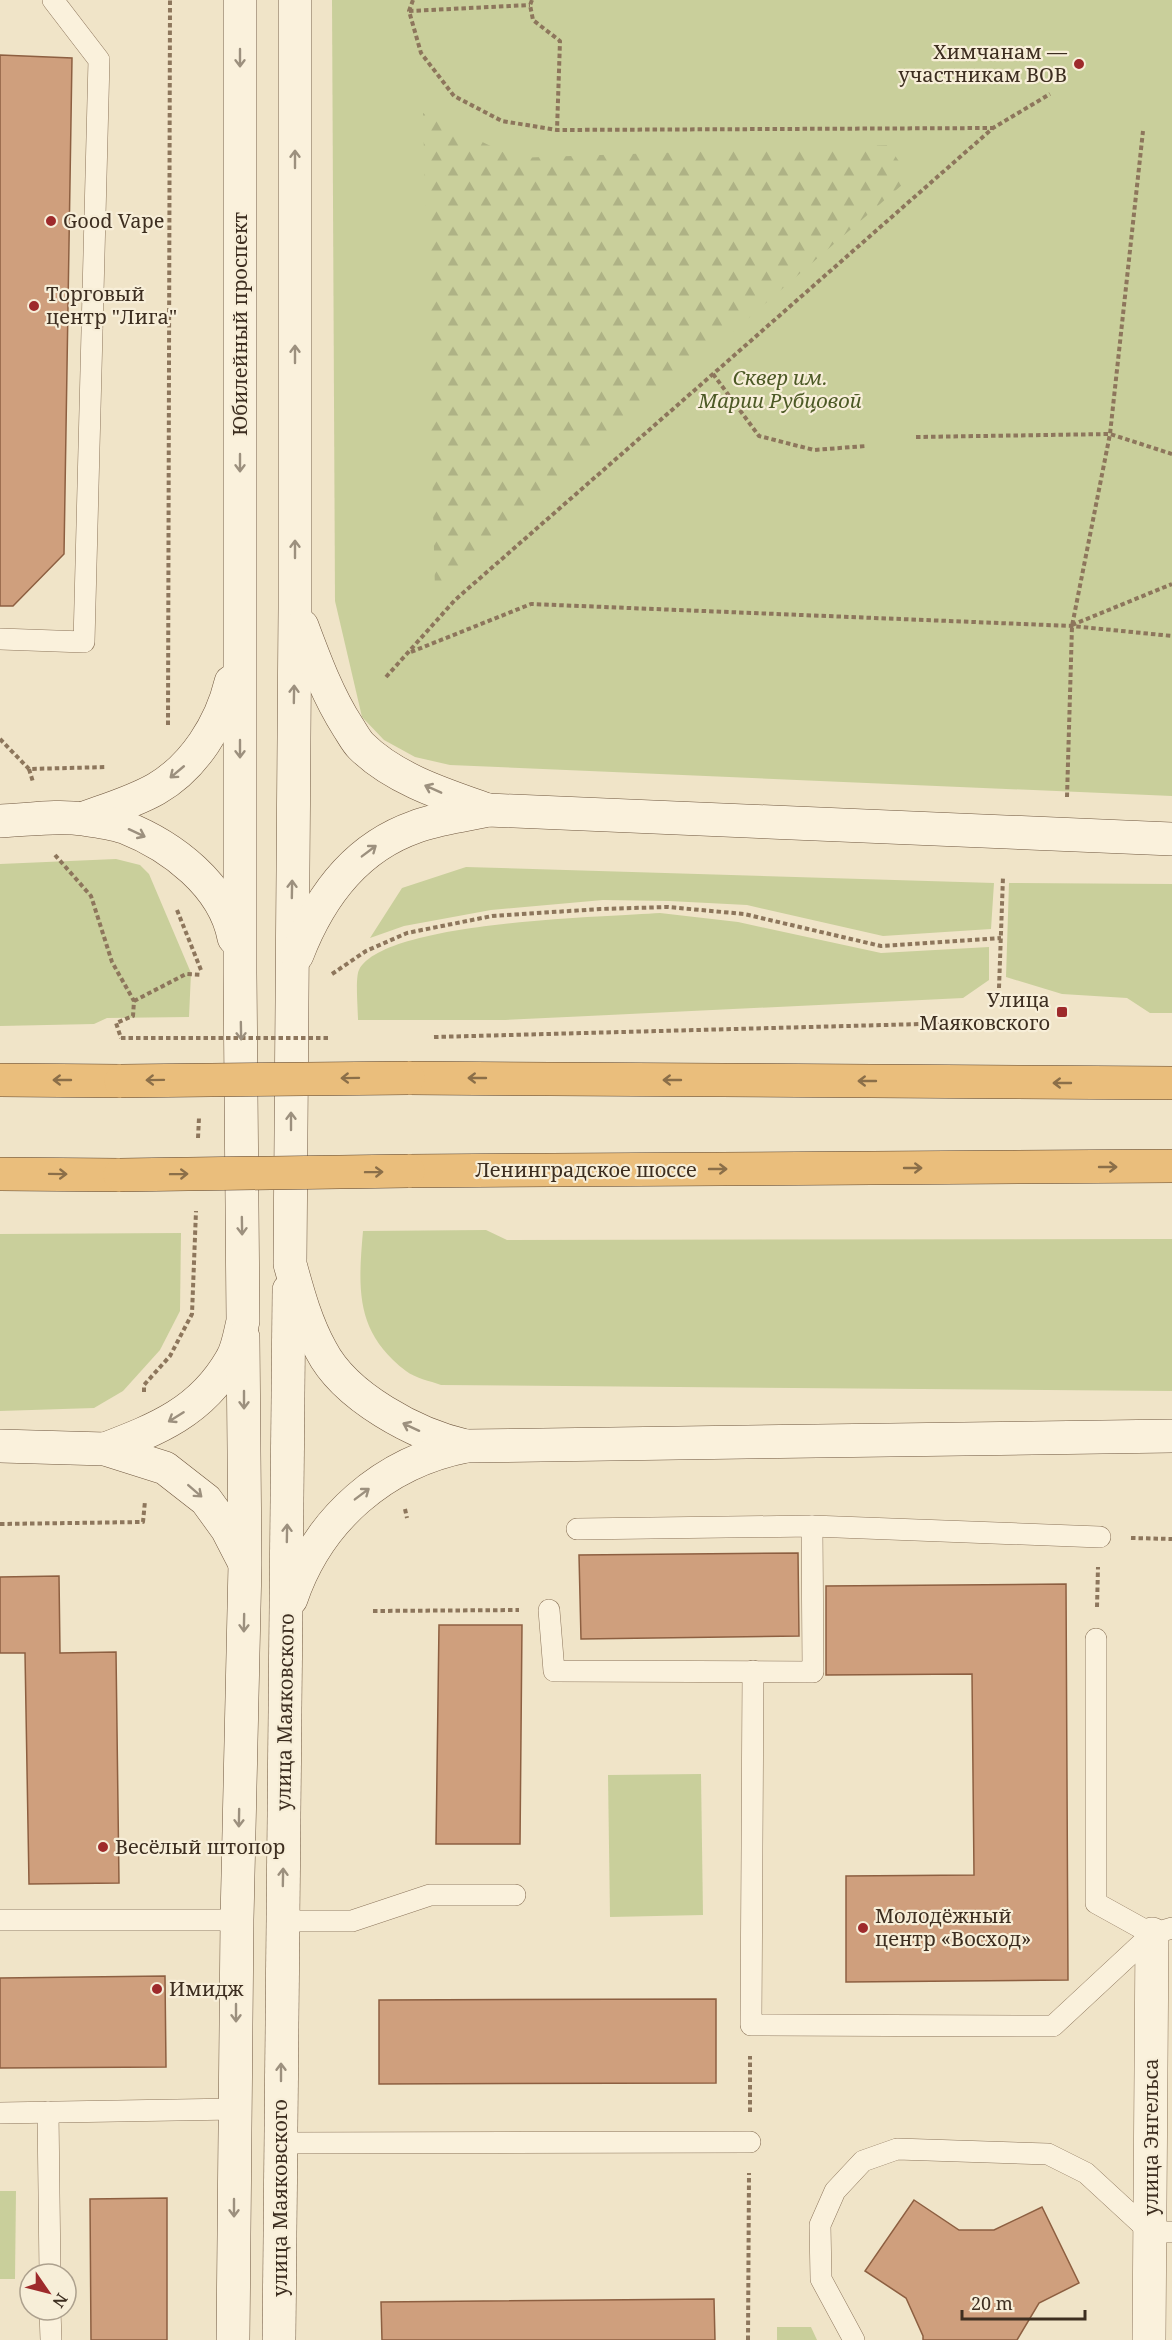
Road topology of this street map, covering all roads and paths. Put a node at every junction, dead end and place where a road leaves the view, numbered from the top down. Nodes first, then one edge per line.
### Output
1 (53, 0) edge
2 (170, 0) edge
3 (240, 0) edge
4 (295, 0) edge
5 (413, 0) edge
6 (531, 2) edge
7 (409, 11) junction
8 (1050, 94) dead end
9 (993, 128) junction
10 (557, 130) junction
11 (1143, 131) dead end
12 (713, 374) junction
13 (1110, 434) junction
14 (916, 437) dead end
15 (866, 446) dead end
16 (1172, 454) edge
17 (1172, 584) edge
18 (295, 608) junction
19 (1072, 626) junction
20 (1172, 636) edge
21 (0, 639) edge
22 (240, 648) junction
23 (410, 652) junction
24 (386, 677) dead end
25 (168, 727) dead end
26 (0, 739) edge
27 (115, 767) dead end
28 (29, 768) junction
29 (1067, 799) dead end
30 (488, 810) junction
31 (81, 819) junction
32 (42, 820) junction
33 (0, 821) edge
34 (1172, 839) edge
35 (1003, 877) dead end
36 (176, 909) dead end
37 (1001, 938) junction
38 (292, 968) junction
39 (240, 973) junction
40 (332, 974) dead end
41 (999, 988) dead end
42 (134, 1001) junction
43 (997, 1022) dead end
44 (202, 1032) dead end
45 (432, 1037) dead end
46 (337, 1038) dead end
47 (201, 1044) dead end
48 (1172, 1070) edge
49 (0, 1080) edge
50 (1120, 1083) junction
51 (1172, 1083) edge
52 (199, 1115) dead end
53 (198, 1150) dead end
54 (1172, 1166) edge
55 (0, 1174) edge
56 (196, 1209) dead end
57 (290, 1264) junction
58 (243, 1320) junction
59 (144, 1434) junction
60 (1172, 1436) edge
61 (0, 1446) edge
62 (466, 1446) junction
63 (105, 1449) junction
64 (143, 1522) dead end
65 (0, 1524) edge
66 (812, 1526) junction
67 (577, 1528) dead end
68 (1100, 1537) junction
69 (1172, 1539) edge
70 (245, 1564) junction
71 (549, 1610) joint
72 (373, 1611) dead end
73 (286, 1612) junction
74 (1096, 1639) joint
75 (753, 1671) junction
76 (515, 1895) dead end
77 (0, 1920) edge
78 (237, 1920) junction
79 (283, 1921) junction
80 (1162, 1931) edge
81 (751, 2025) junction
82 (235, 2109) junction
83 (48, 2112) junction
84 (0, 2113) edge
85 (750, 2142) junction
86 (281, 2143) junction
87 (1161, 2232) edge
88 (50, 2262) edge
89 (50, 2322) edge
90 (51, 2340) edge
91 (233, 2340) edge
92 (279, 2340) edge
93 (748, 2340) edge
94 (854, 2340) edge
95 (1149, 2340) edge

1 - 21 lane
2 - 25 path
3 -> 22 main road, Юбилейный проспект
18 -> 4 main road
5 - 7 path
6 - 7 path
6 - 10 path
7 - 10 path
8 - 9 path
9 - 10 path
9 - 12 path
11 - 13 path
12 - 15 path
12 - 23 path
13 - 14 path
13 - 16 path
13 - 19 path
17 - 19 path
30 -> 18 main road
38 -> 18 main road, улица Маяковского
19 - 20 path
19 - 23 path
19 - 29 path
22 -> 31 main road
22 -> 39 main road
23 - 24 path
26 - 28 path
27 - 28 path
28 - 32 path
30 - 34 main road
38 -> 30 main road
31 - 32 main road
31 -> 39 main road
32 - 33 main road
32 - 42 path
35 - 37 path
36 - 42 path
37 - 40 path
37 - 41 path
57 -> 38 main road, улица Маяковского
39 -> 58 main road
42 - 46 path, bridge
43 - 45 path
44 - 47 path
48 - 50 main road
50 -> 49 highway, bridge
50 - 51 highway
52 - 53 path
55 -> 54 highway, Ленинградское шоссе, bridge
56 - 59 path
62 -> 57 main road
73 -> 57 main road, улица Маяковского
58 -> 59 main road
58 -> 70 main road
59 - 63 main road
60 - 62 main road
61 - 63 main road
73 -> 62 main road
63 -> 70 main road
64 - 65 path
66 - 67 lane
66 - 68 lane
66 - 75 lane
68 - 69 path
68 - 74 path
70 -> 78 main road
71 - 72 path
71 - 75 lane
79 -> 73 main road, улица Маяковского
74 - 80 lane
75 - 81 lane
76 - 79 lane
77 - 78 lane
78 -> 82 main road
86 -> 79 main road, улица Маяковского
80 - 81 lane
80 - 87 main road, улица Энгельса
81 - 85 path
82 - 83 lane
82 -> 91 main road
83 - 84 lane
83 - 88 lane
85 - 86 lane
85 - 93 path
86 - 92 main road, улица Маяковского
87 - 94 lane
87 - 95 main road, улица Энгельса
89 - 90 lane

